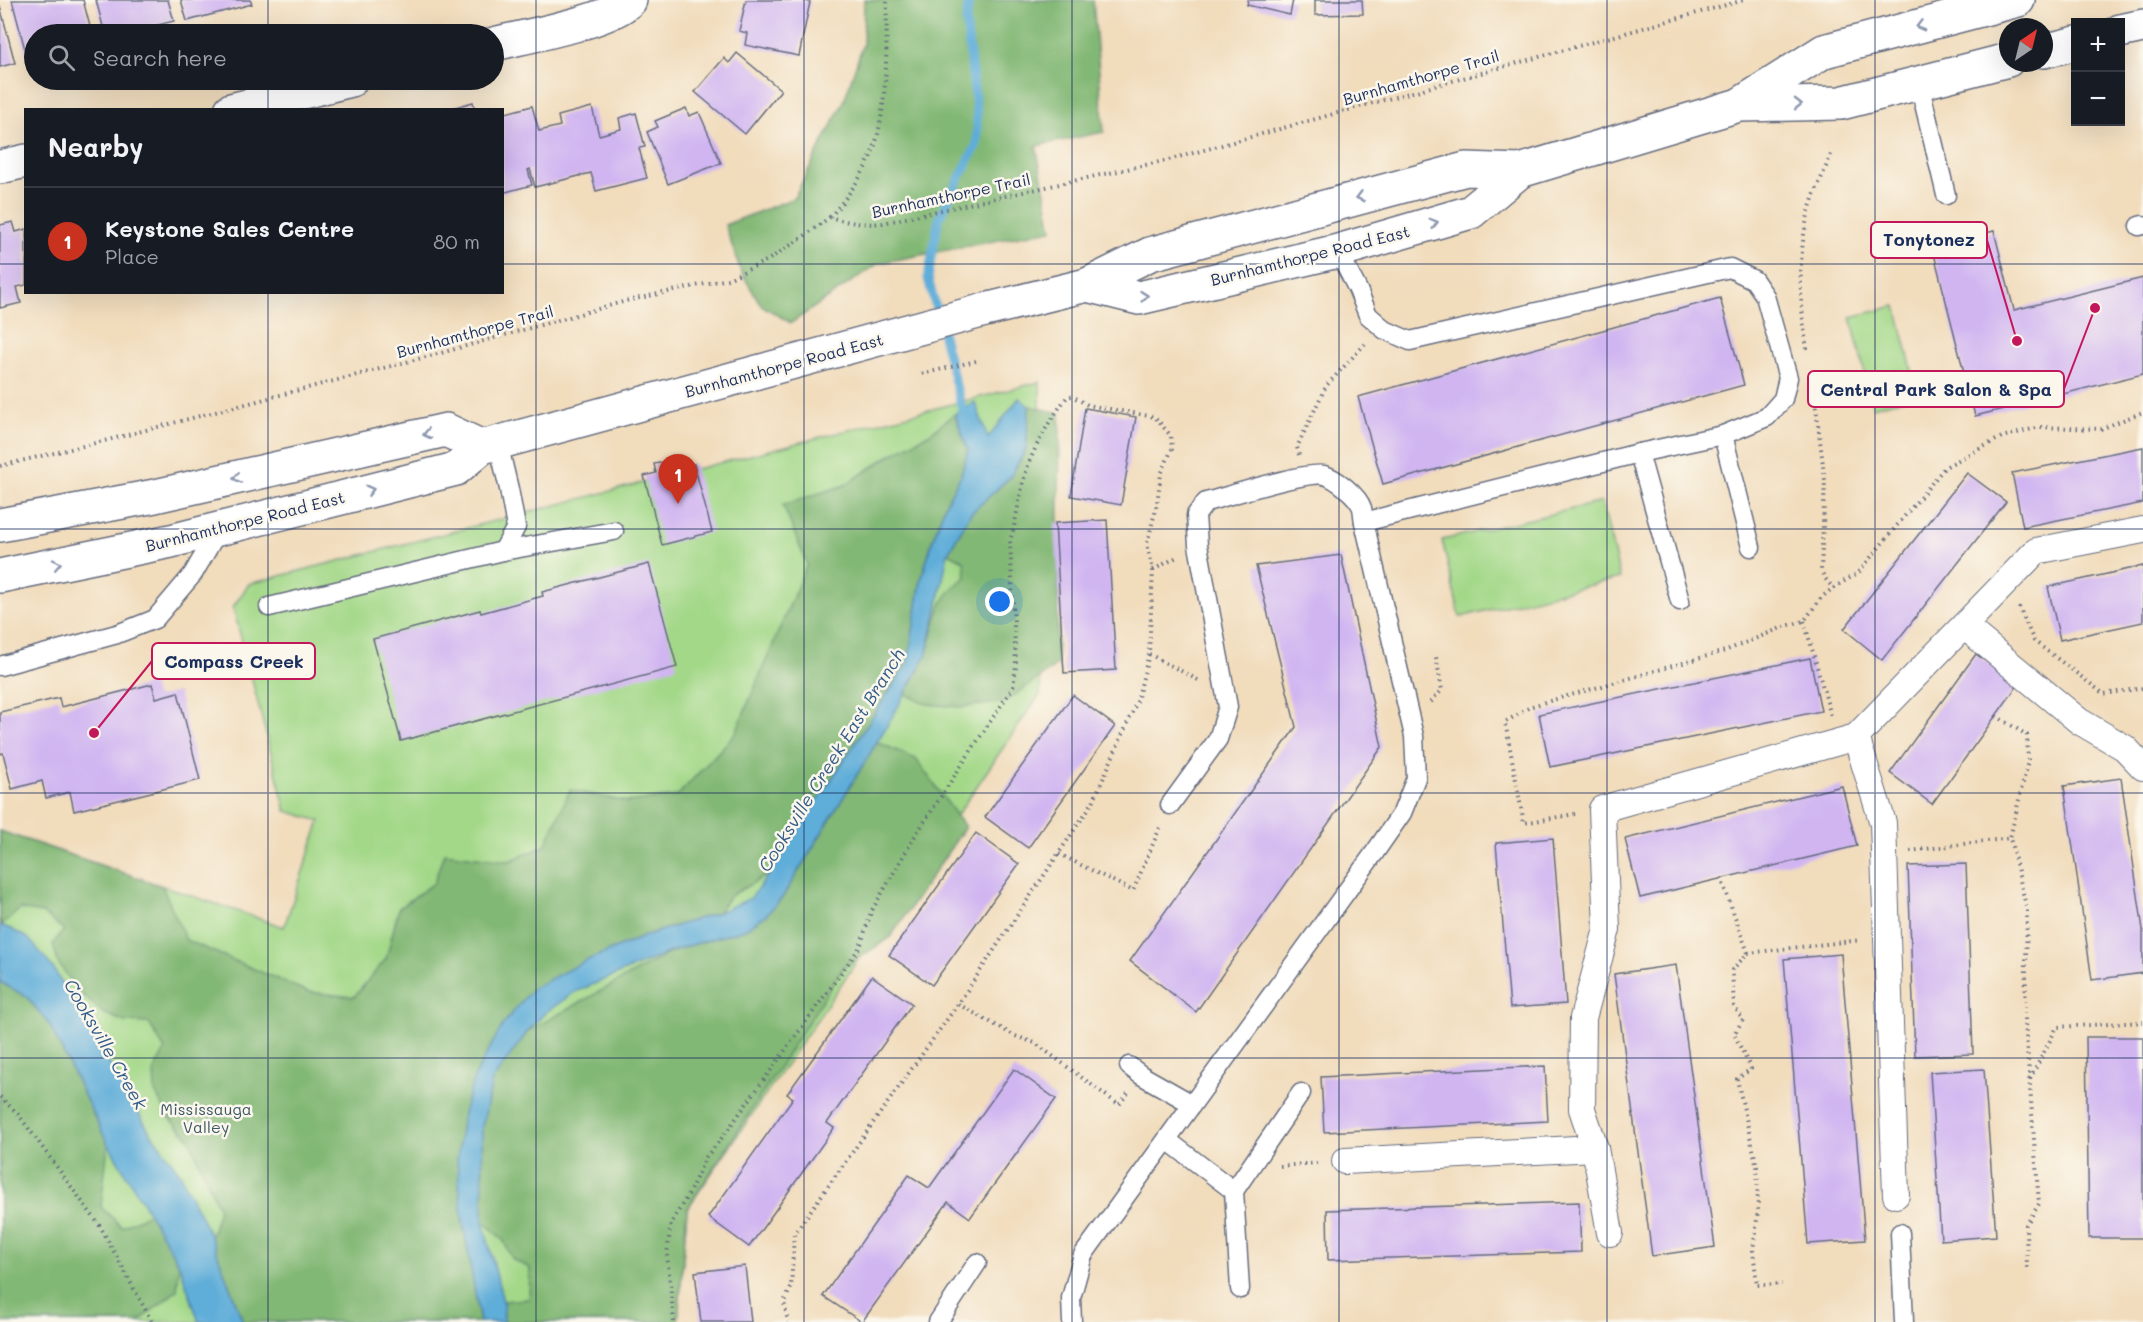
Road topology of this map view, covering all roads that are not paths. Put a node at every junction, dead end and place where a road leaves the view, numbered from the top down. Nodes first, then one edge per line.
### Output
1 (630, 0) edge
2 (2018, 0) edge
3 (2143, 26) edge
4 (2125, 30) edge
5 (504, 42) edge
6 (2071, 44) edge
7 (2053, 49) edge
8 (1999, 62) edge
9 (1919, 83) junction
10 (311, 90) edge
11 (1740, 105) junction
12 (239, 108) edge
13 (24, 161) edge
14 (0, 167) edge
15 (1520, 171) junction
16 (1946, 195) dead end
17 (1338, 251) junction
18 (1087, 285) junction
19 (1723, 435) junction
20 (490, 445) junction
21 (1640, 453) junction
22 (1364, 522) junction
23 (0, 525) edge
24 (220, 527) junction
25 (2143, 530) edge
26 (614, 531) dead end
27 (1751, 547) dead end
28 (503, 551) junction
29 (0, 576) edge
30 (1680, 602) dead end
31 (269, 607) dead end
32 (1964, 626) junction
33 (0, 666) edge
34 (1856, 737) junction
35 (2143, 767) edge
36 (1170, 805) road end
37 (1129, 1066) dead end
38 (1301, 1093) dead end
39 (1192, 1104) junction
40 (1167, 1140) junction
41 (1595, 1148) junction
42 (1345, 1161) dead end
43 (1234, 1191) junction
44 (1896, 1195) dead end
45 (1610, 1233) dead end
46 (1900, 1233) dead end
47 (977, 1263) dead end
48 (1240, 1289) dead end
49 (938, 1322) edge
50 (1072, 1322) edge
51 (1904, 1322) edge

1 - 5 main road
2 -> 11 main road, Burnhamthorpe Road East
3 - 4 main road
6 - 7 main road
8 - 9 main road, Burnhamthorpe Road East
11 -> 9 main road, Burnhamthorpe Road East
9 - 16 lane
10 - 12 main road
11 - 15 main road, Burnhamthorpe Road East
13 - 14 main road
17 -> 15 main road, Burnhamthorpe Road East
15 -> 18 main road, Burnhamthorpe Road East
18 -> 17 main road, Burnhamthorpe Road East
17 - 19 lane
18 - 20 main road, Burnhamthorpe Road East
19 - 21 lane
19 - 27 lane
20 -> 23 main road
24 -> 20 main road, Burnhamthorpe Road East
20 - 28 lane
21 - 22 lane
21 - 30 lane
22 - 36 lane
22 - 39 lane
29 -> 24 main road, Burnhamthorpe Road East
24 - 33 lane
25 - 32 street
26 - 28 lane
28 - 31 lane
32 - 34 street
32 - 35 street
34 - 41 street
34 - 44 street
37 - 39 lane
38 - 43 lane
39 - 40 lane
40 - 43 lane
40 - 50 lane
41 - 42 street
41 - 45 street
43 - 48 lane
46 - 51 lane
47 - 49 lane

